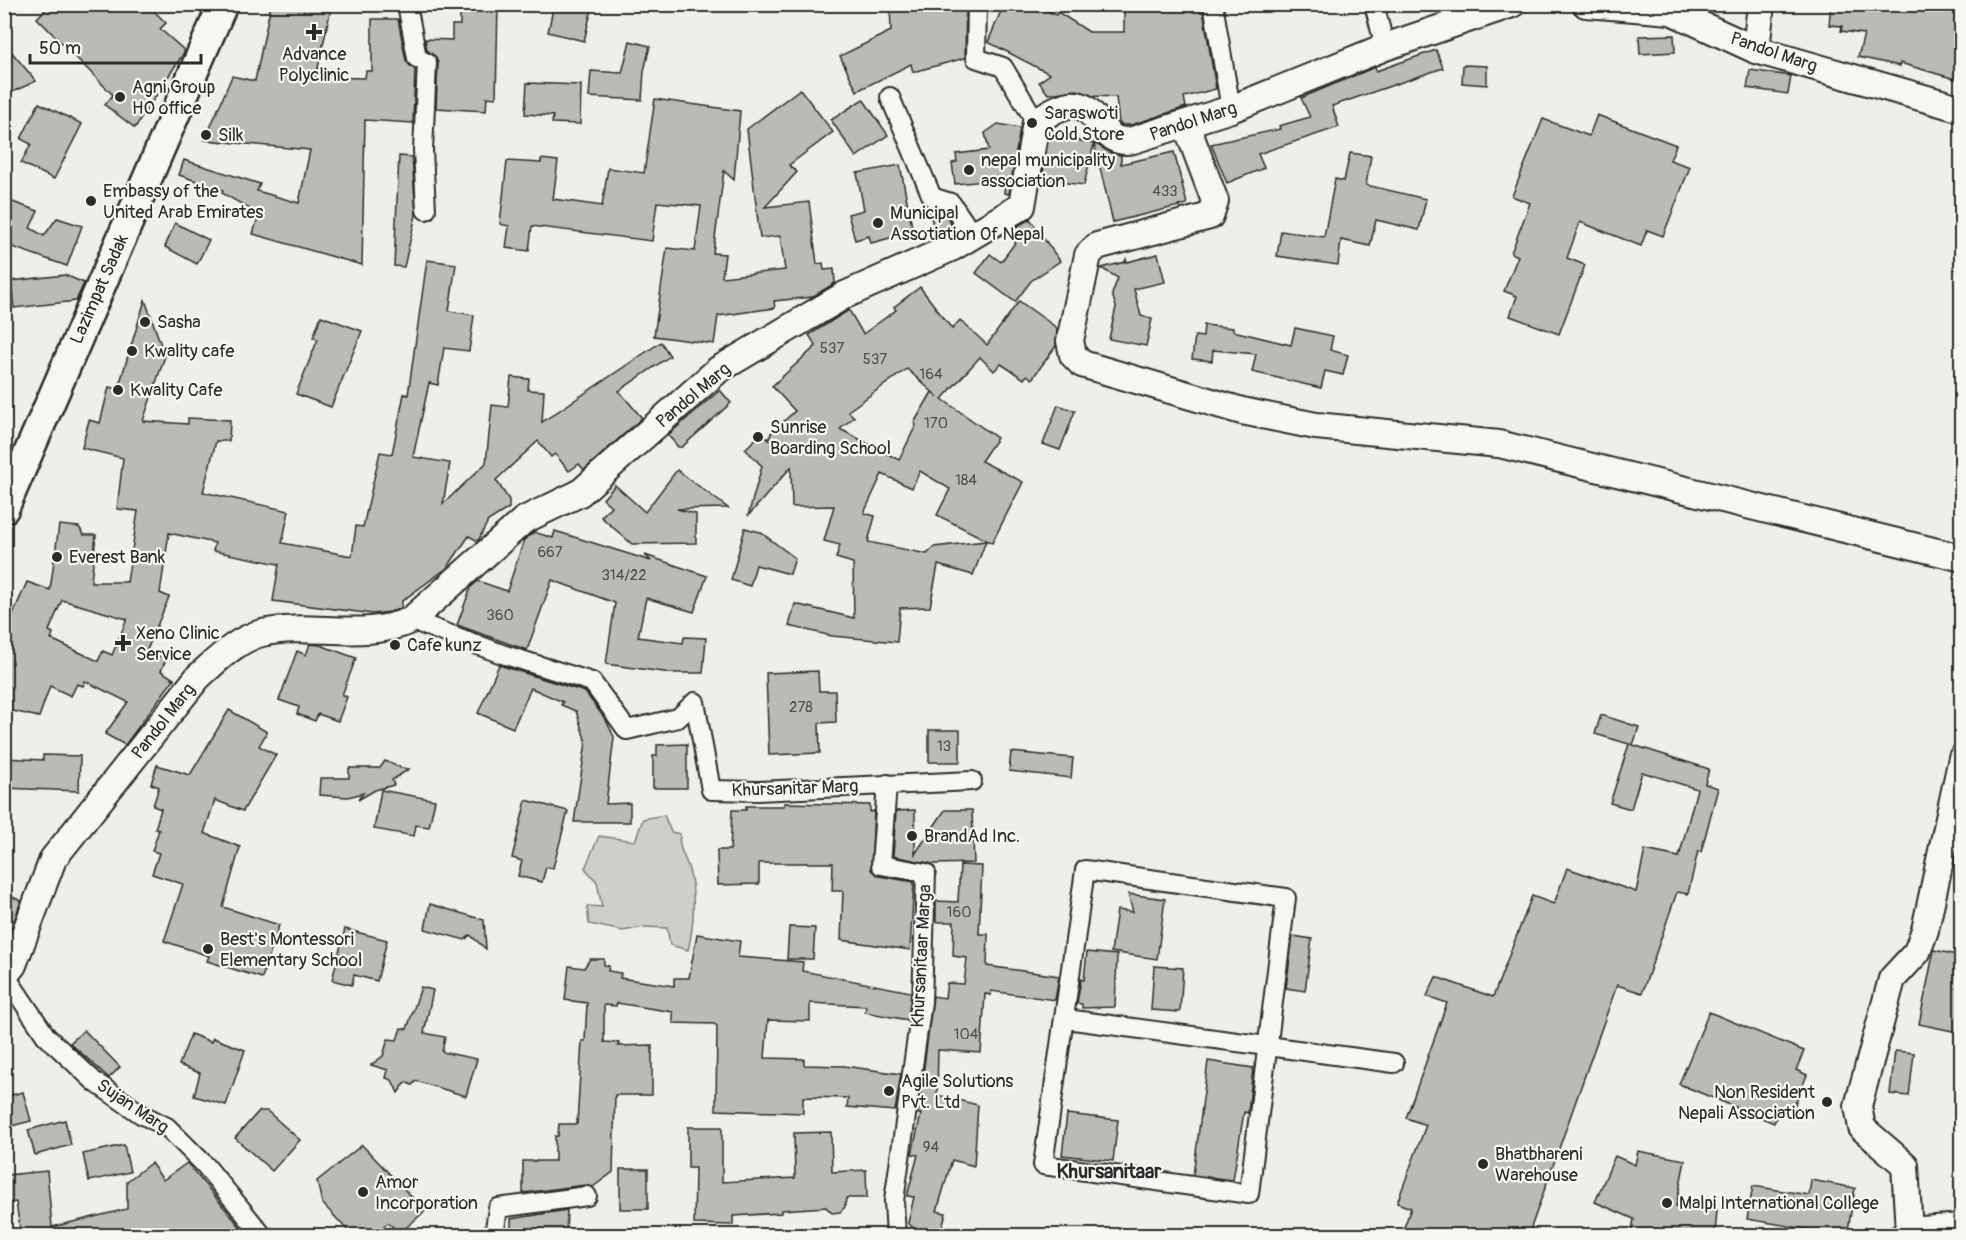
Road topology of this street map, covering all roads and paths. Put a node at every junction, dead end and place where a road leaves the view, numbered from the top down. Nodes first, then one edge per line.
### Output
1 (223, 4) edge
2 (407, 4) edge
3 (977, 4) edge
4 (1213, 4) edge
5 (1374, 4) edge
6 (1512, 4) edge
7 (1586, 4) edge
8 (1761, 4) edge
9 (1385, 47) junction
10 (1756, 50) junction
11 (891, 97) dead end
12 (1231, 109) junction
13 (1962, 109) edge
14 (1035, 122) junction
15 (1186, 124) junction
16 (426, 210) dead end
17 (953, 247) junction
18 (4, 509) edge
19 (1962, 558) edge
20 (411, 620) junction
21 (1962, 758) edge
22 (972, 781) dead end
23 (887, 784) junction
24 (5, 976) edge
25 (1066, 1019) junction
26 (1269, 1046) junction
27 (1394, 1063) dead end
28 (587, 1196) dead end
29 (1962, 1227) edge
30 (1906, 1233) edge
31 (264, 1236) edge
32 (494, 1236) edge
33 (896, 1236) edge

1 - 18 main road, Lazimpat Sadak
2 - 16 street
3 - 14 street
4 - 12 street
5 - 9 street
6 - 9 street, Pandol Marg
7 - 10 street, Pandol Marg
8 - 10 street
9 - 12 street, Pandol Marg
10 - 13 street, Pandol Marg
11 - 17 street
12 - 15 street, Pandol Marg
14 - 15 street, Pandol Marg
14 - 17 street, Pandol Marg
15 - 19 street
17 - 20 street, Pandol Marg
20 - 23 street, Khursanitar Marg
20 - 24 street, Pandol Marg
21 - 30 street
22 - 23 street, Khursanitar Marg
23 - 33 street, Khursanitaar Marga
24 - 31 street, Sujan Marg
25 - 26 street
25 - 26 street
25 - 26 street
26 - 27 street
28 - 32 street
29 - 30 street

